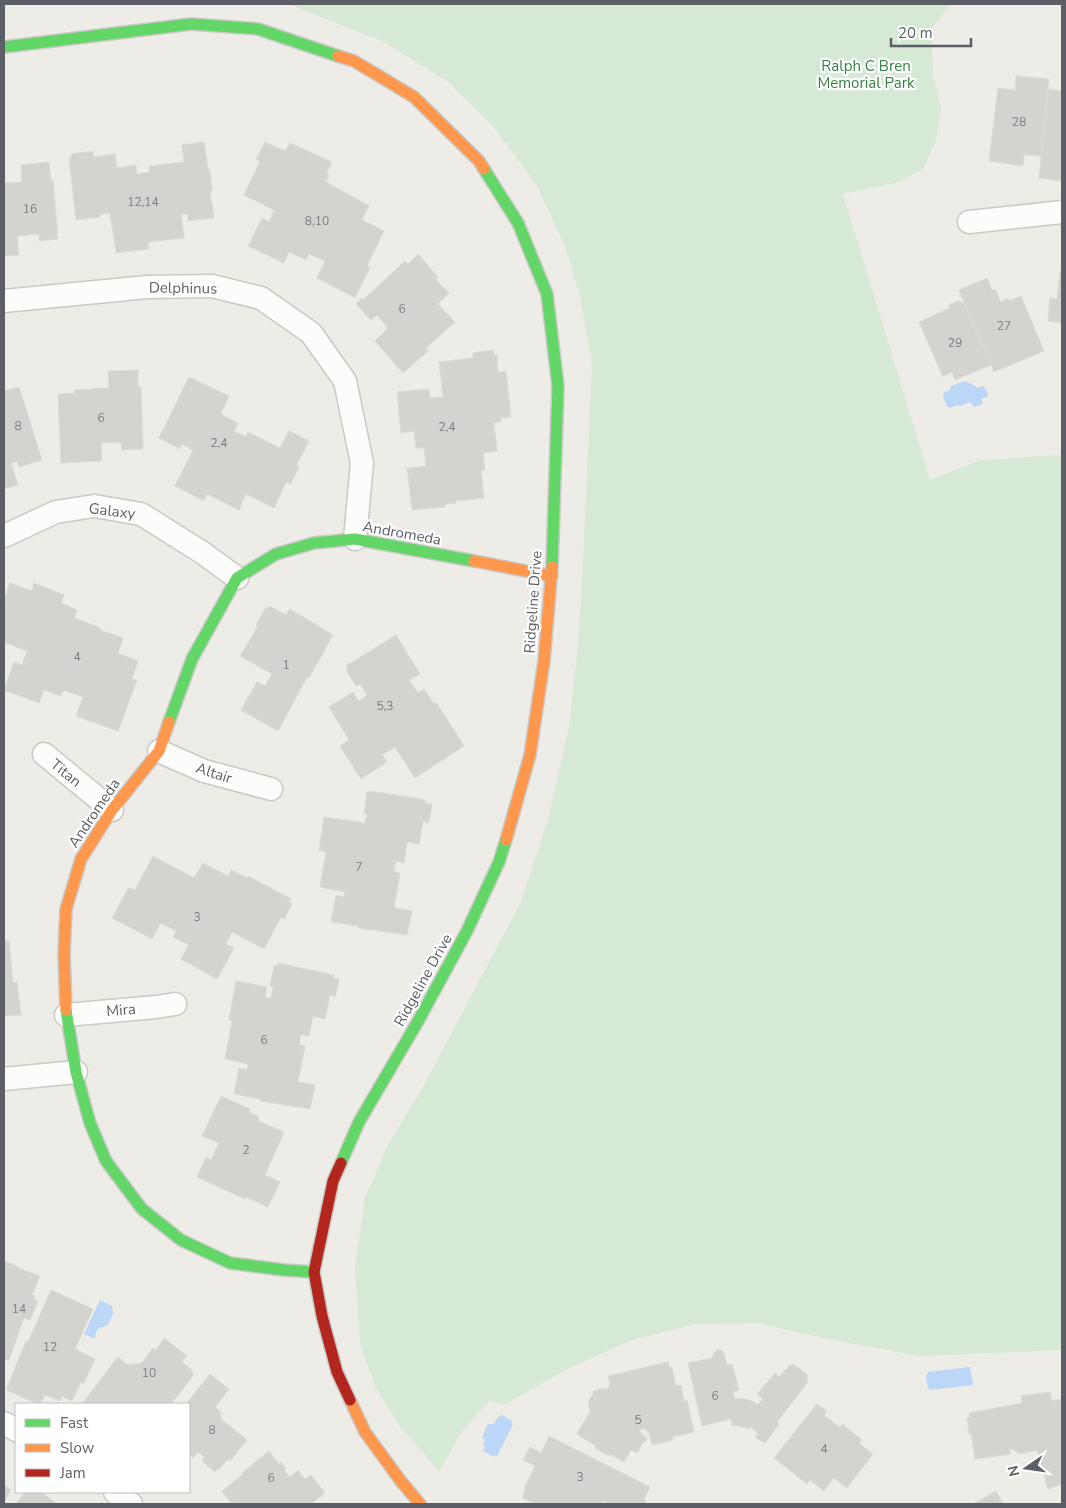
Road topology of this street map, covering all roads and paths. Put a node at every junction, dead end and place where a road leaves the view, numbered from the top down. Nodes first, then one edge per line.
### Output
1 (4, 47) edge
2 (1062, 212) edge
3 (969, 222) dead end
4 (4, 301) edge
5 (4, 536) edge
6 (354, 540) junction
7 (552, 576) junction
8 (237, 578) junction
9 (159, 751) junction
10 (44, 754) dead end
11 (271, 789) dead end
12 (112, 810) junction
13 (175, 1004) dead end
14 (66, 1015) junction
15 (76, 1072) junction
16 (4, 1079) edge
17 (314, 1272) junction
18 (4, 1423) edge
19 (15, 1429) edge
20 (116, 1493) edge
21 (131, 1504) edge
22 (420, 1504) edge

1 - 7 street, Ridgeline Drive
2 - 3 street
4 - 6 street, Delphinus
5 - 8 street, Galaxy
6 - 7 street, Andromeda
6 - 8 street, Andromeda
7 - 17 street, Ridgeline Drive
8 - 9 street, Andromeda
9 - 11 street, Altair
9 - 12 street, Andromeda
10 - 12 street, Titan
12 - 14 street, Andromeda
13 - 14 street, Mira
14 - 15 street, Andromeda
15 - 16 street
15 - 17 street, Andromeda
17 - 22 street, Ridgeline Drive
18 - 19 street
20 - 21 street

